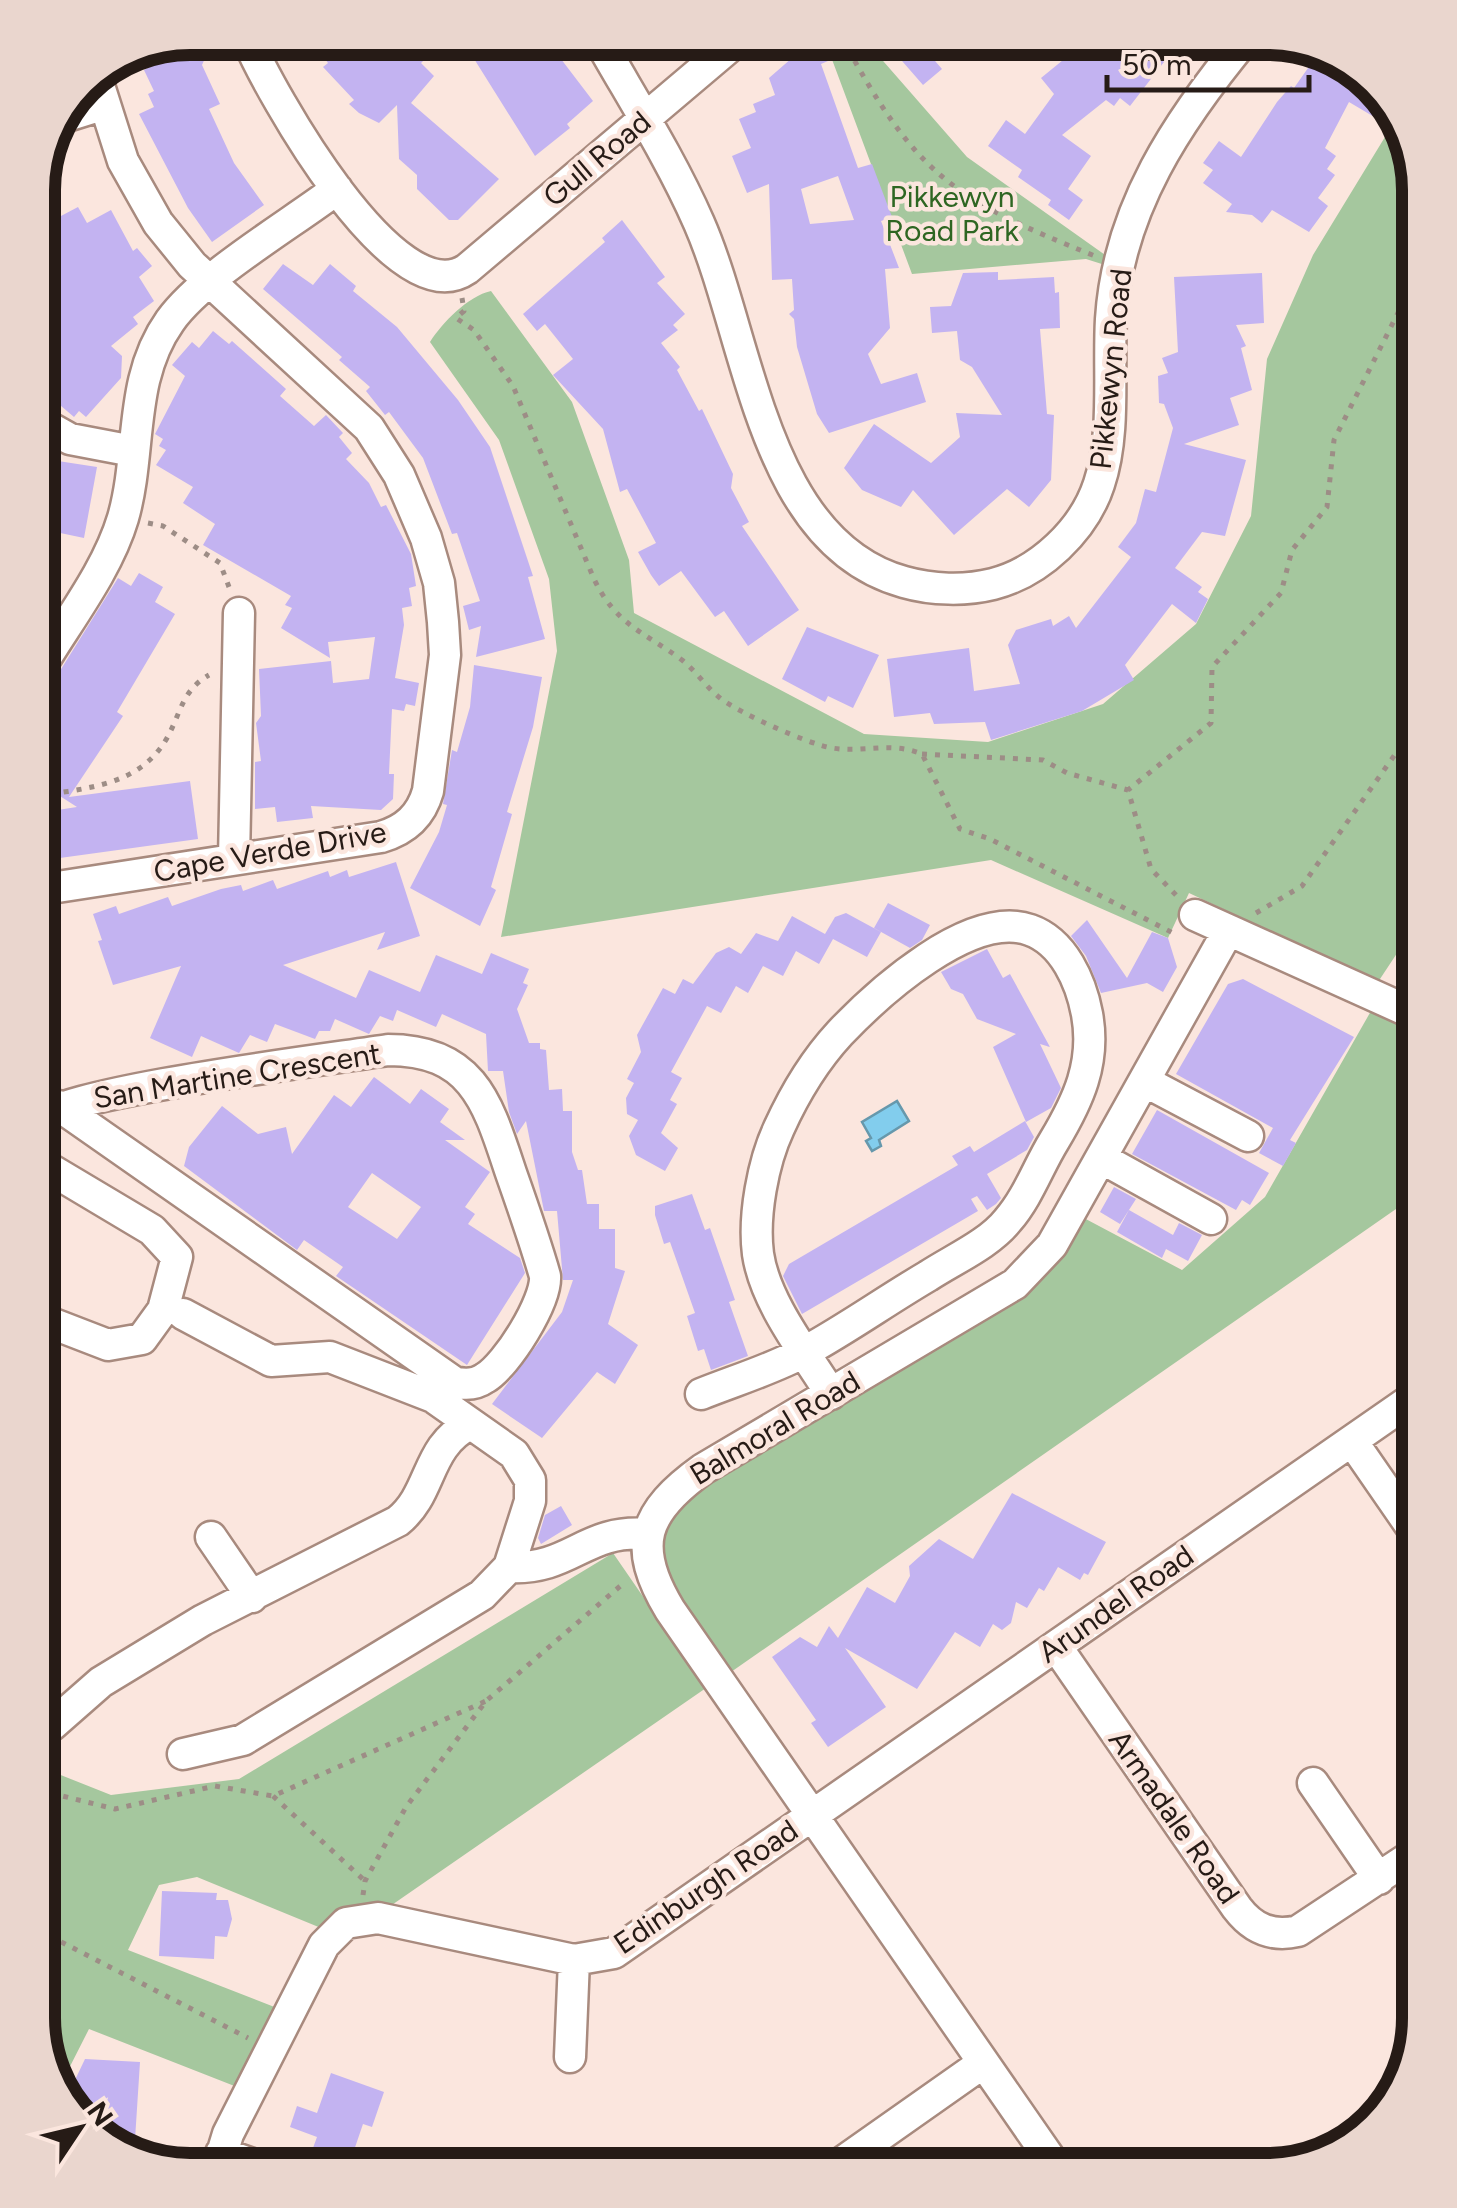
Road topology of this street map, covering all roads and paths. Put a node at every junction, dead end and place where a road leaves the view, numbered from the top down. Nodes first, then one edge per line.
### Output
1 (255, 55) edge
2 (608, 55) edge
3 (720, 55) edge
4 (852, 55) edge
5 (1232, 55) edge
6 (99, 90) edge
7 (644, 119) junction
8 (337, 189) junction
9 (1121, 266) junction
10 (211, 283) junction
11 (458, 291) junction
12 (1402, 306) edge
13 (55, 431) edge
14 (132, 451) junction
15 (123, 518) junction
16 (239, 613) joint
17 (55, 639) edge
18 (239, 644) junction
19 (1402, 746) edge
20 (922, 754) junction
21 (1128, 790) junction
22 (55, 793) edge
23 (234, 859) junction
24 (55, 887) edge
25 (1189, 926) junction
26 (1228, 931) junction
27 (1402, 1008) edge
28 (1144, 1081) junction
29 (55, 1112) edge
30 (55, 1118) edge
31 (1248, 1136) dead end
32 (1101, 1158) junction
33 (55, 1172) edge
34 (1211, 1219) dead end
35 (182, 1314) dead end
36 (55, 1326) edge
37 (804, 1352) junction
38 (701, 1394) dead end
39 (830, 1394) junction
40 (1402, 1406) edge
41 (470, 1424) junction
42 (1352, 1441) junction
43 (1402, 1512) edge
44 (211, 1537) dead end
45 (647, 1549) junction
46 (509, 1566) junction
47 (252, 1597) junction
48 (1056, 1646) junction
49 (486, 1701) junction
50 (55, 1722) edge
51 (183, 1754) dead end
52 (1314, 1783) dead end
53 (55, 1794) edge
54 (273, 1796) junction
55 (813, 1814) junction
56 (1402, 1862) edge
57 (1378, 1879) junction
58 (365, 1881) junction
59 (360, 1918) junction
60 (55, 1939) edge
61 (574, 1960) junction
62 (270, 2052) junction
63 (570, 2057) dead end
64 (983, 2062) junction
65 (223, 2153) edge
66 (855, 2153) edge
67 (1046, 2153) edge

1 - 8 street
2 - 7 street, Pikkewyn Road
3 - 7 street, Gull Road
4 - 9 path
5 - 9 street, Pikkewyn Road
6 - 10 street, Cape Verde Drive
7 - 9 street, Pikkewyn Road
7 - 11 street, Gull Road
8 - 10 street
8 - 11 street
10 - 14 street
10 - 23 street, Cape Verde Drive
11 - 20 path
12 - 21 path
13 - 14 street
14 - 15 street
15 - 16 path
15 - 17 street
16 - 18 street
18 - 22 path
18 - 23 street
19 - 26 path
20 - 21 path
20 - 25 path
21 - 25 path
23 - 24 street, Cape Verde Drive
25 - 26 street
26 - 27 street
26 - 28 street, Balmoral Road
28 - 31 street
28 - 32 street, Balmoral Road
29 - 30 street, San Martine Crescent
32 - 34 street
32 - 39 street, Balmoral Road
33 - 36 street
35 - 41 street
37 - 37 street
37 - 38 street
37 - 39 street
39 - 45 street, Balmoral Road
40 - 42 street, Arundel Road
41 - 46 street
41 - 47 street
42 - 43 street
42 - 48 street, Arundel Road
44 - 47 street
45 - 46 street
45 - 49 path
45 - 55 street
46 - 51 street
47 - 50 street
48 - 55 street, Arundel Road
48 - 57 street, Armadale Road
49 - 54 path
49 - 58 path
52 - 57 street
53 - 54 path
54 - 58 path
55 - 61 street, Edinburgh Road
55 - 64 street
56 - 57 street, Armadale Road
58 - 59 path
59 - 61 street, Edinburgh Road
59 - 62 street
60 - 62 path
61 - 63 street
62 - 65 street
64 - 66 street
64 - 67 street

